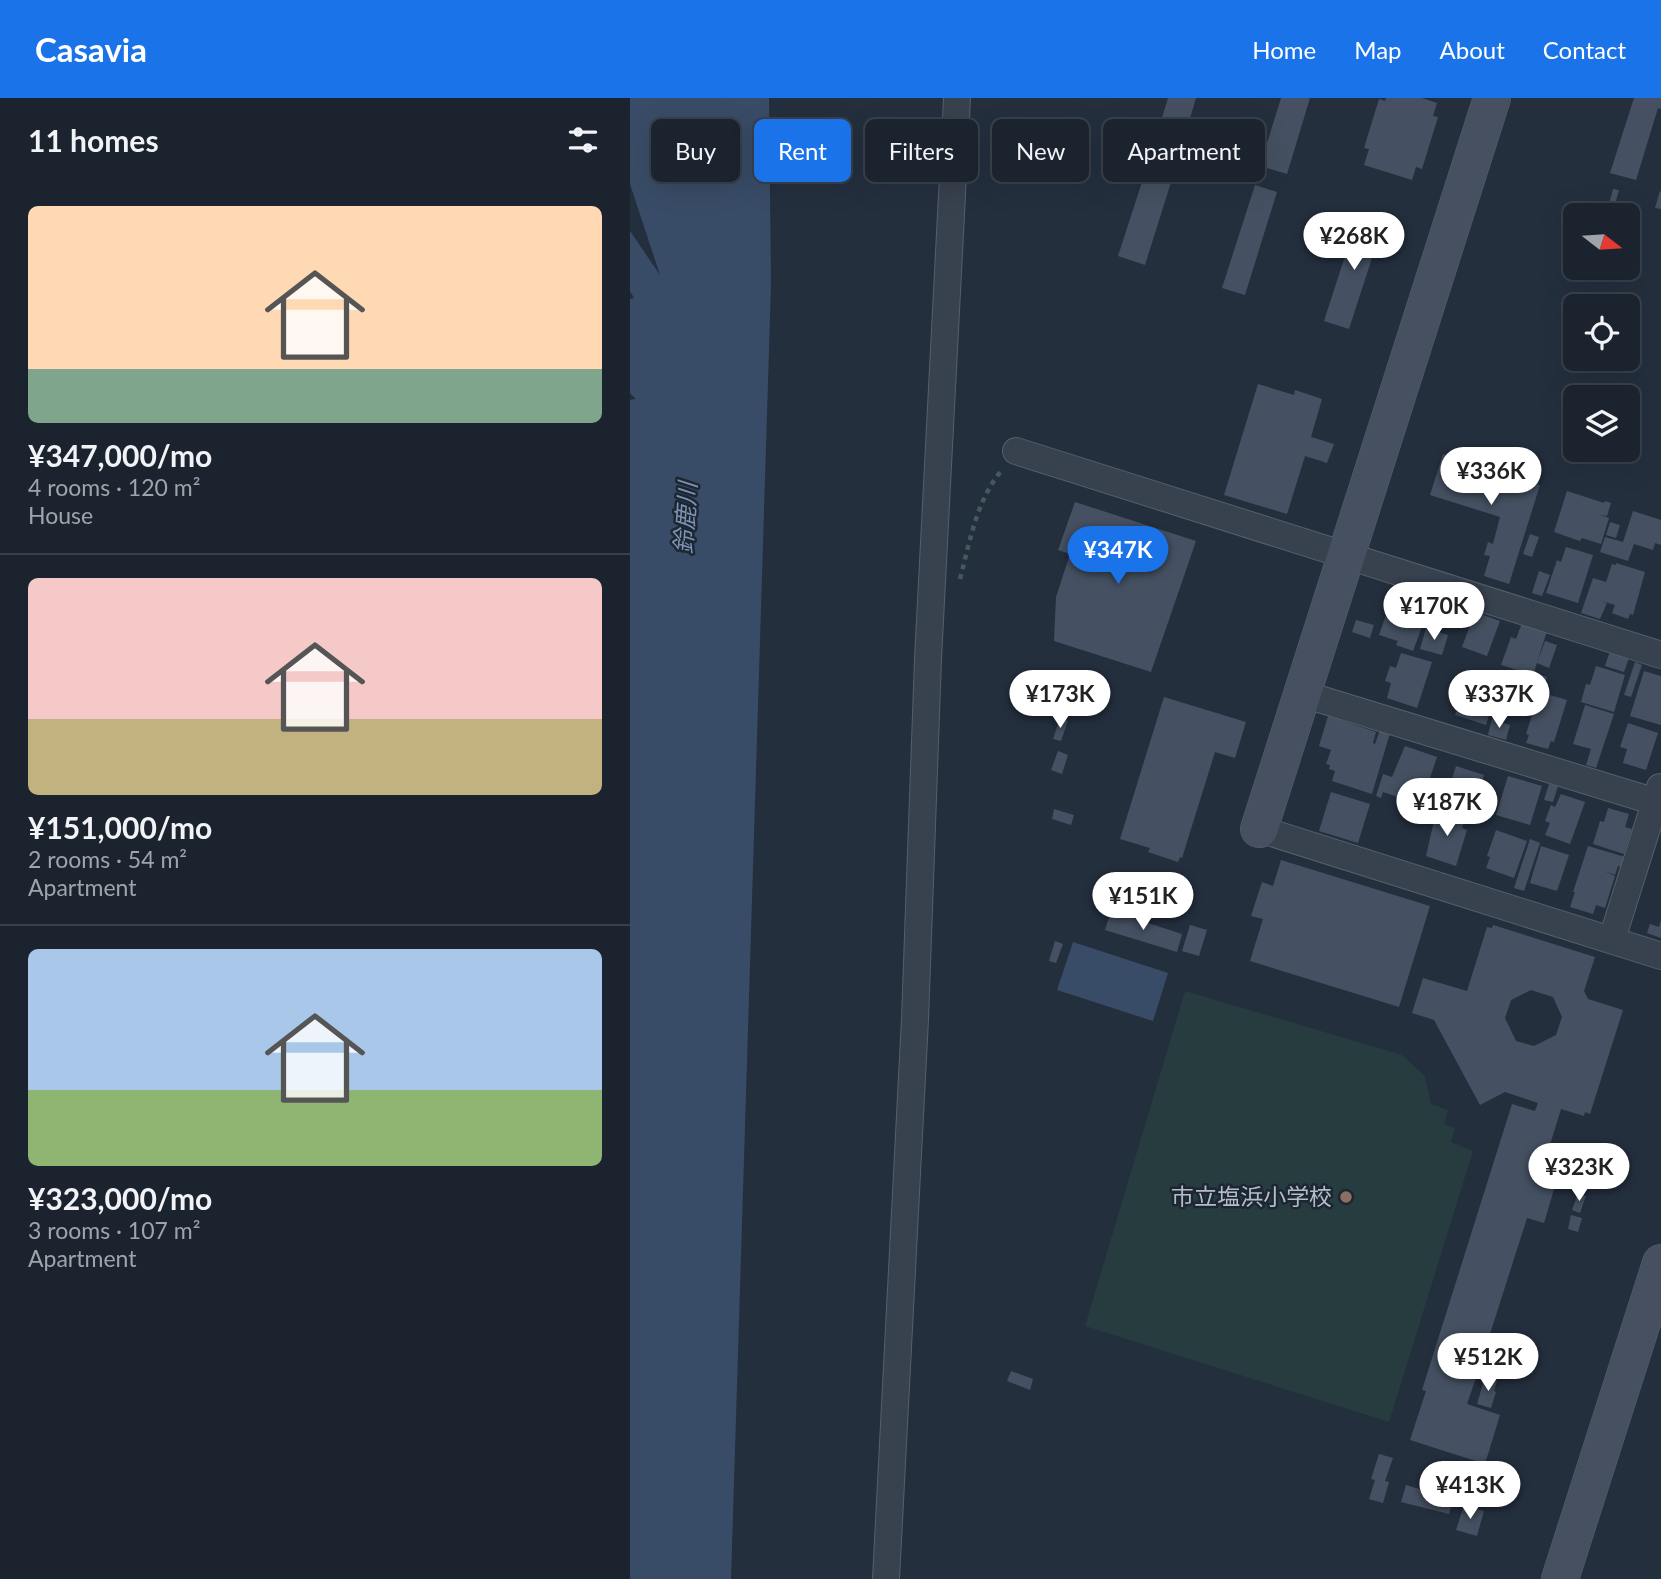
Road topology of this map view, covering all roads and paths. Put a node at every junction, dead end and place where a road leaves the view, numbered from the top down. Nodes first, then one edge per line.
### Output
1 (957, 98) edge
2 (1492, 98) edge
3 (1016, 451) joint
4 (1346, 554) junction
5 (958, 589) dead end
6 (1661, 655) edge
7 (1303, 694) junction
8 (1658, 793) edge
9 (1259, 830) joint
10 (1612, 939) junction
11 (1661, 956) edge
12 (1661, 1263) edge
13 (886, 1579) edge
14 (1560, 1579) edge

1 - 13 street
2 - 4 street
3 - 4 street
3 - 5 path
4 - 6 street
4 - 7 street
7 - 8 street
7 - 9 street
8 - 10 street
9 - 10 street
10 - 11 street
12 - 14 street

